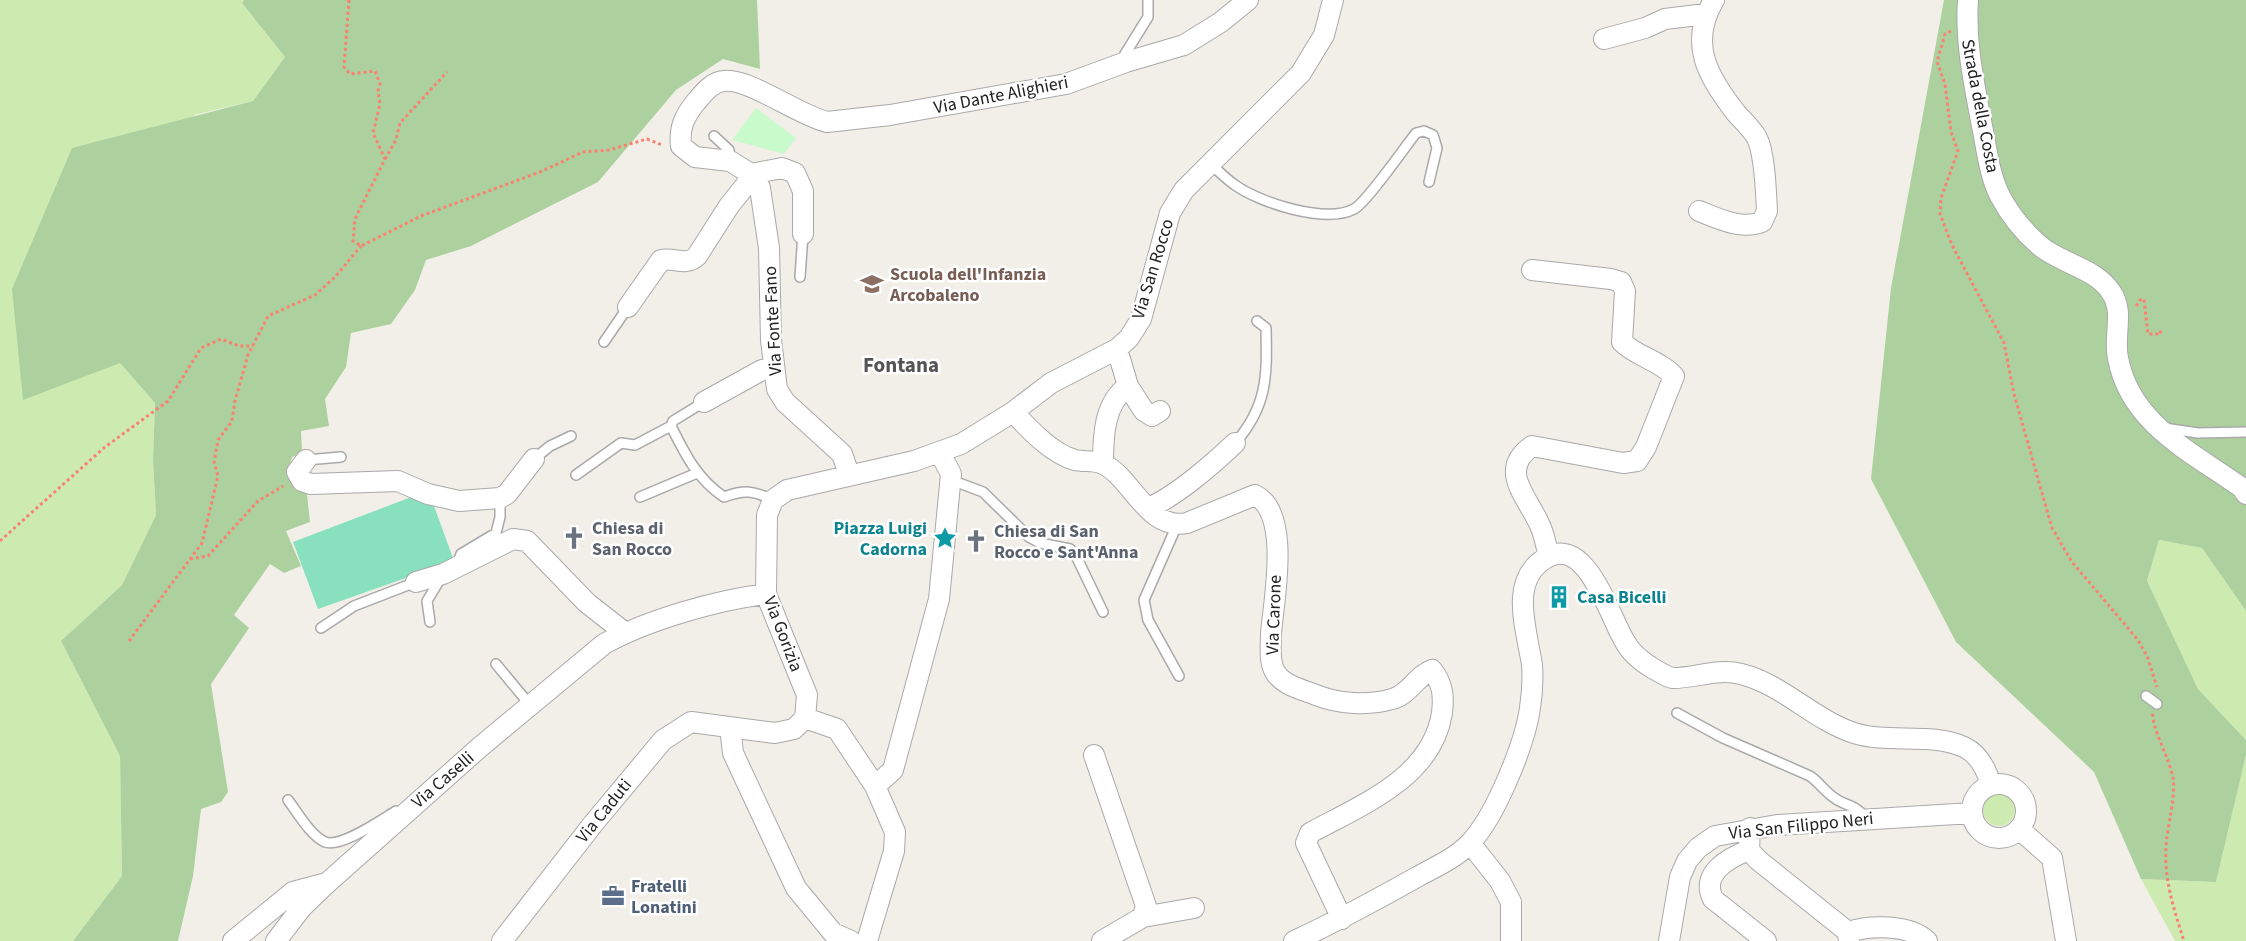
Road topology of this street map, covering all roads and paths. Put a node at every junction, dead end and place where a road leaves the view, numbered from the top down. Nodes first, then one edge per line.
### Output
1 (350, 0) edge
2 (1148, 0) edge
3 (1248, 0) edge
4 (1333, 0) edge
5 (1968, 0) edge
6 (1710, 7) edge
7 (1966, 24) junction
8 (1604, 39) dead end
9 (1126, 62) junction
10 (447, 72) dead end
11 (714, 136) dead end
12 (685, 151) junction
13 (385, 159) junction
14 (730, 161) junction
15 (1210, 164) junction
16 (751, 176) junction
17 (1429, 182) dead end
18 (1699, 211) dead end
19 (803, 234) joint
20 (361, 246) junction
21 (1532, 270) dead end
22 (800, 277) dead end
23 (2137, 302) dead end
24 (628, 307) joint
25 (1257, 321) dead end
26 (2160, 330) dead end
27 (604, 342) dead end
28 (253, 346) junction
29 (1117, 349) junction
30 (772, 368) junction
31 (1128, 386) junction
32 (704, 402) joint
33 (1160, 411) dead end
34 (1013, 412) junction
35 (671, 426) junction
36 (2156, 427) junction
37 (2246, 432) edge
38 (571, 436) dead end
39 (1235, 443) joint
40 (940, 453) junction
41 (341, 457) dead end
42 (534, 459) joint
43 (306, 460) joint
44 (1103, 464) junction
45 (697, 472) junction
46 (849, 474) junction
47 (576, 475) dead end
48 (950, 480) junction
49 (290, 482) dead end
50 (2246, 494) edge
51 (640, 497) dead end
52 (500, 498) junction
53 (774, 500) junction
54 (1148, 508) junction
55 (1177, 525) junction
56 (0, 541) edge
57 (1549, 556) junction
58 (190, 559) junction
59 (450, 571) junction
60 (416, 582) joint
61 (766, 594) junction
62 (1103, 612) dead end
63 (430, 622) dead end
64 (321, 628) dead end
65 (624, 632) junction
66 (129, 641) dead end
67 (496, 664) dead end
68 (1179, 676) dead end
69 (2146, 696) dead end
70 (2157, 704) junction
71 (530, 705) junction
72 (1677, 713) dead end
73 (805, 718) junction
74 (730, 727) junction
75 (1095, 755) dead end
76 (1991, 785) junction
77 (875, 786) junction
78 (428, 794) junction
79 (288, 800) dead end
80 (1972, 813) junction
81 (1865, 818) junction
82 (1750, 828) junction
83 (2019, 829) junction
84 (1470, 843) junction
85 (1749, 850) junction
86 (326, 884) junction
87 (1194, 908) dead end
88 (1143, 917) junction
89 (1342, 919) junction
90 (1849, 937) edge
91 (233, 941) edge
92 (276, 941) edge
93 (502, 941) edge
94 (851, 941) edge
95 (867, 941) edge
96 (1102, 941) edge
97 (1294, 941) edge
98 (1511, 941) edge
99 (1669, 941) edge
100 (1766, 941) edge
101 (1927, 941) edge
102 (2066, 941) edge
103 (2184, 941) edge

1 - 13 path
2 - 9 lane
3 - 9 street, Via Dante Alighieri
4 - 15 street, Via San Rocco
5 - 7 street, Strada della Costa
6 - 8 street
6 - 18 street
7 - 36 street, Strada della Costa
7 - 70 path
9 - 12 street, Via Dante Alighieri
10 - 13 path
11 - 14 lane
12 - 14 street
12 - 20 path
13 - 20 path
14 - 16 street
15 - 17 lane
15 - 29 street, Via San Rocco
16 - 19 street
16 - 24 street
16 - 30 street, Via Fonte Fano
19 - 22 lane
20 - 28 path
21 - 57 street
23 - 26 path
24 - 27 lane
25 - 39 lane
28 - 56 path
28 - 58 path
29 - 31 street
29 - 34 street, Via San Rocco
30 - 32 street
30 - 46 street, Via Fonte Fano
31 - 33 street
31 - 44 street
32 - 35 lane
34 - 40 street, Via San Rocco
34 - 44 street
35 - 45 lane
35 - 47 lane
36 - 37 lane
36 - 50 street, Strada della Costa
38 - 42 lane
39 - 54 street
40 - 46 street
40 - 48 street
41 - 43 lane
42 - 52 street
43 - 52 street
44 - 54 street
45 - 51 lane
45 - 53 lane
46 - 53 street
48 - 62 lane
48 - 77 street
49 - 58 path
52 - 59 lane
53 - 61 street, Via Gorizia
54 - 55 street
55 - 68 lane
55 - 89 street, Via Carone
57 - 76 street
57 - 84 street
58 - 66 path
59 - 60 street
59 - 63 lane
59 - 65 street
60 - 64 lane
61 - 65 street, Via Caselli
61 - 73 street, Via Gorizia
65 - 71 street, Via Caselli
67 - 71 lane
69 - 70 lane
70 - 103 path
71 - 78 street, Via Caselli
72 - 81 lane
73 - 74 street
73 - 77 street
74 - 93 street, Via Caduti
74 - 94 street
75 - 88 street
76 - 80 street
76 - 83 street
77 - 95 street
78 - 79 lane
78 - 86 street, Via Caselli
80 - 81 street, Via San Filippo Neri
80 - 83 street
81 - 82 street, Via San Filippo Neri
82 - 85 street
82 - 99 street, Via San Filippo Neri
83 - 102 street
84 - 89 street
84 - 98 street
85 - 90 street
85 - 100 street
86 - 91 street
86 - 92 street, Via Caselli
87 - 88 street
88 - 96 street
89 - 97 street
90 - 101 street

